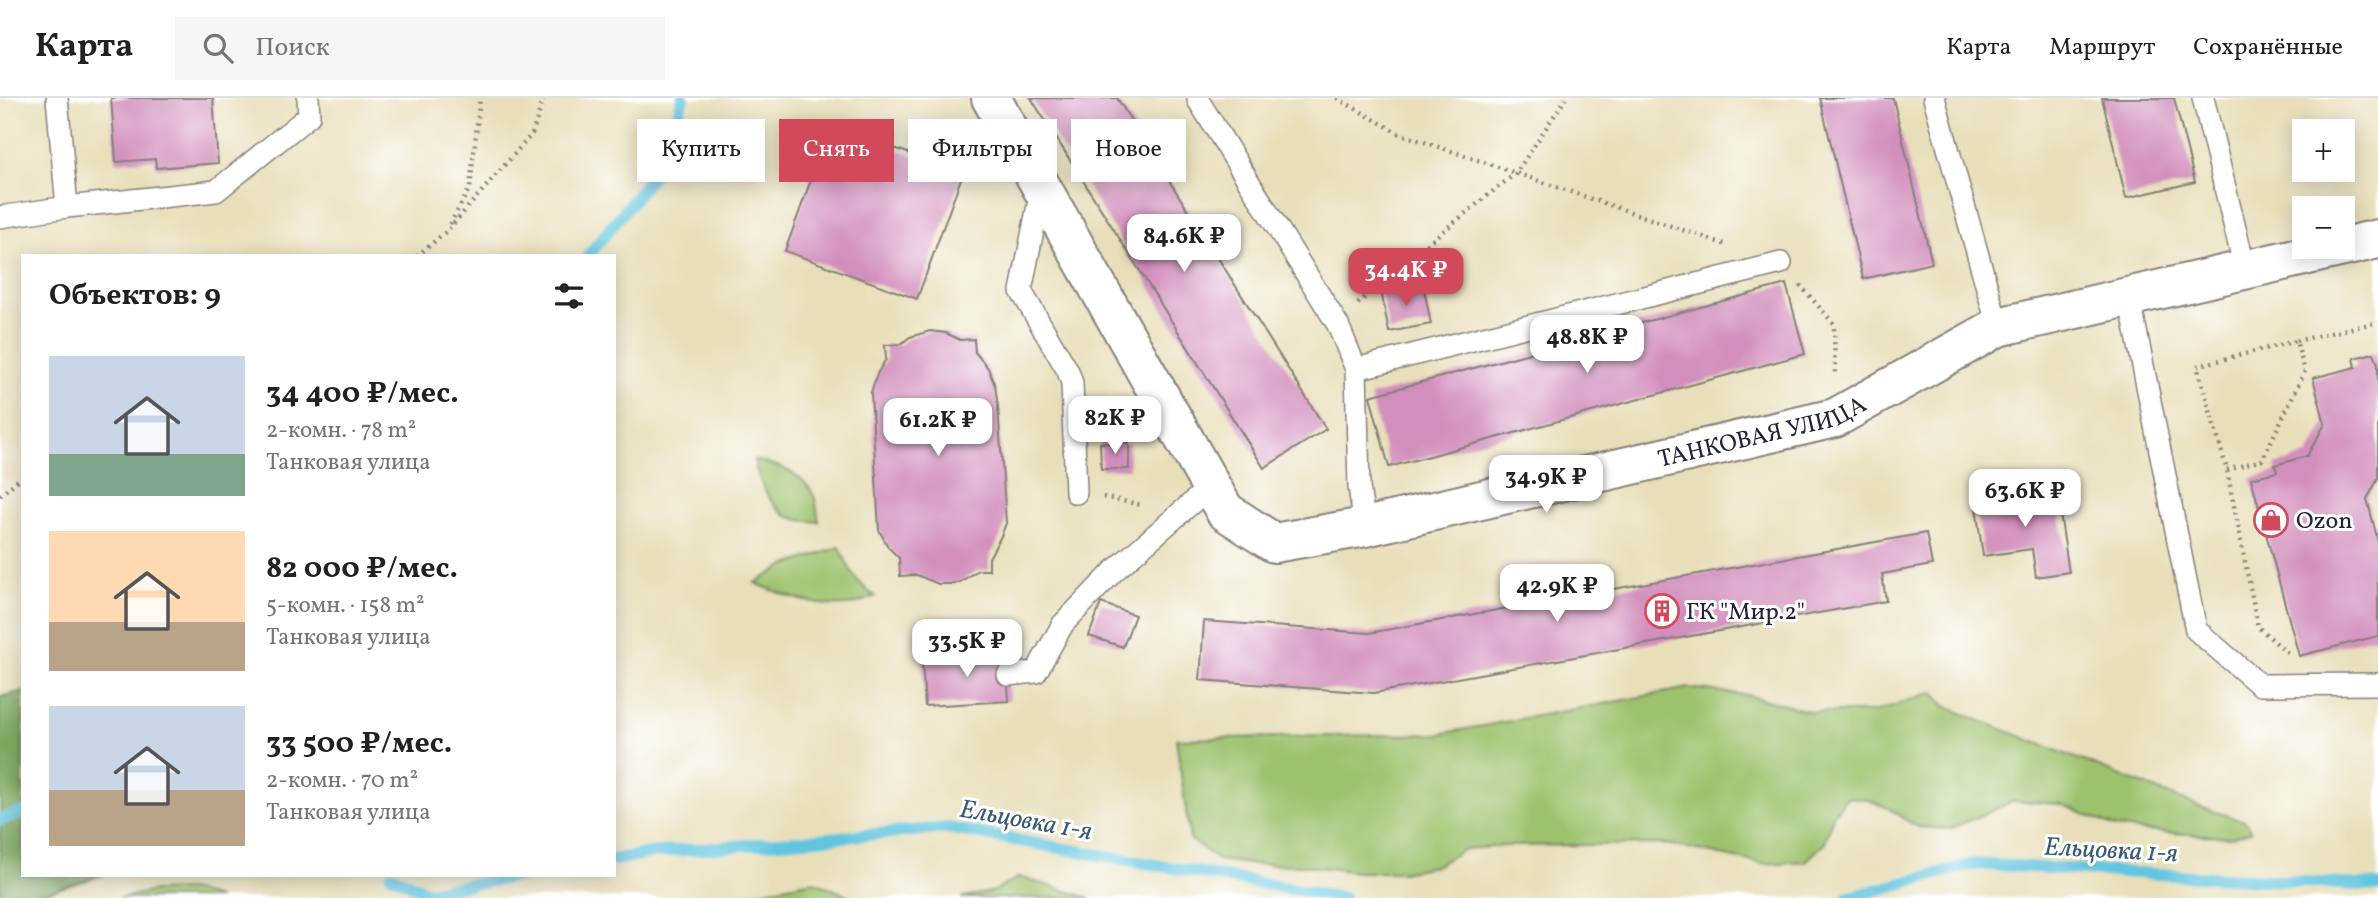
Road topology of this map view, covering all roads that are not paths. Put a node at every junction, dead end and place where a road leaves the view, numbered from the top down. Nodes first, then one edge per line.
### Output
1 (57, 98) edge
2 (308, 98) edge
3 (991, 98) edge
4 (1934, 98) edge
5 (2203, 98) edge
6 (1198, 99) edge
7 (1042, 184) junction
8 (67, 207) junction
9 (0, 217) edge
10 (2378, 239) edge
11 (2355, 244) edge
12 (2292, 258) edge
13 (1781, 263) road end
14 (2245, 269) junction
15 (2129, 296) junction
16 (1998, 327) junction
17 (1356, 369) junction
18 (1211, 486) junction
19 (1076, 493) dead end
20 (1365, 527) junction
21 (1008, 676) dead end
22 (2378, 684) edge

1 - 8 lane
2 - 8 lane
3 - 7 street, ТАНКОВАЯ УЛИЦА
4 - 16 lane
5 - 14 lane
6 - 17 lane
7 - 18 street, ТАНКОВАЯ УЛИЦА
7 - 19 lane
8 - 9 lane
10 - 11 street, ТАНКОВАЯ УЛИЦА
12 - 14 street, ТАНКОВАЯ УЛИЦА
13 - 17 lane
14 - 15 street, ТАНКОВАЯ УЛИЦА
15 - 16 street, ТАНКОВАЯ УЛИЦА
15 - 22 lane
16 - 20 street, ТАНКОВАЯ УЛИЦА
17 - 20 lane
18 - 20 street, ТАНКОВАЯ УЛИЦА
18 - 21 lane

